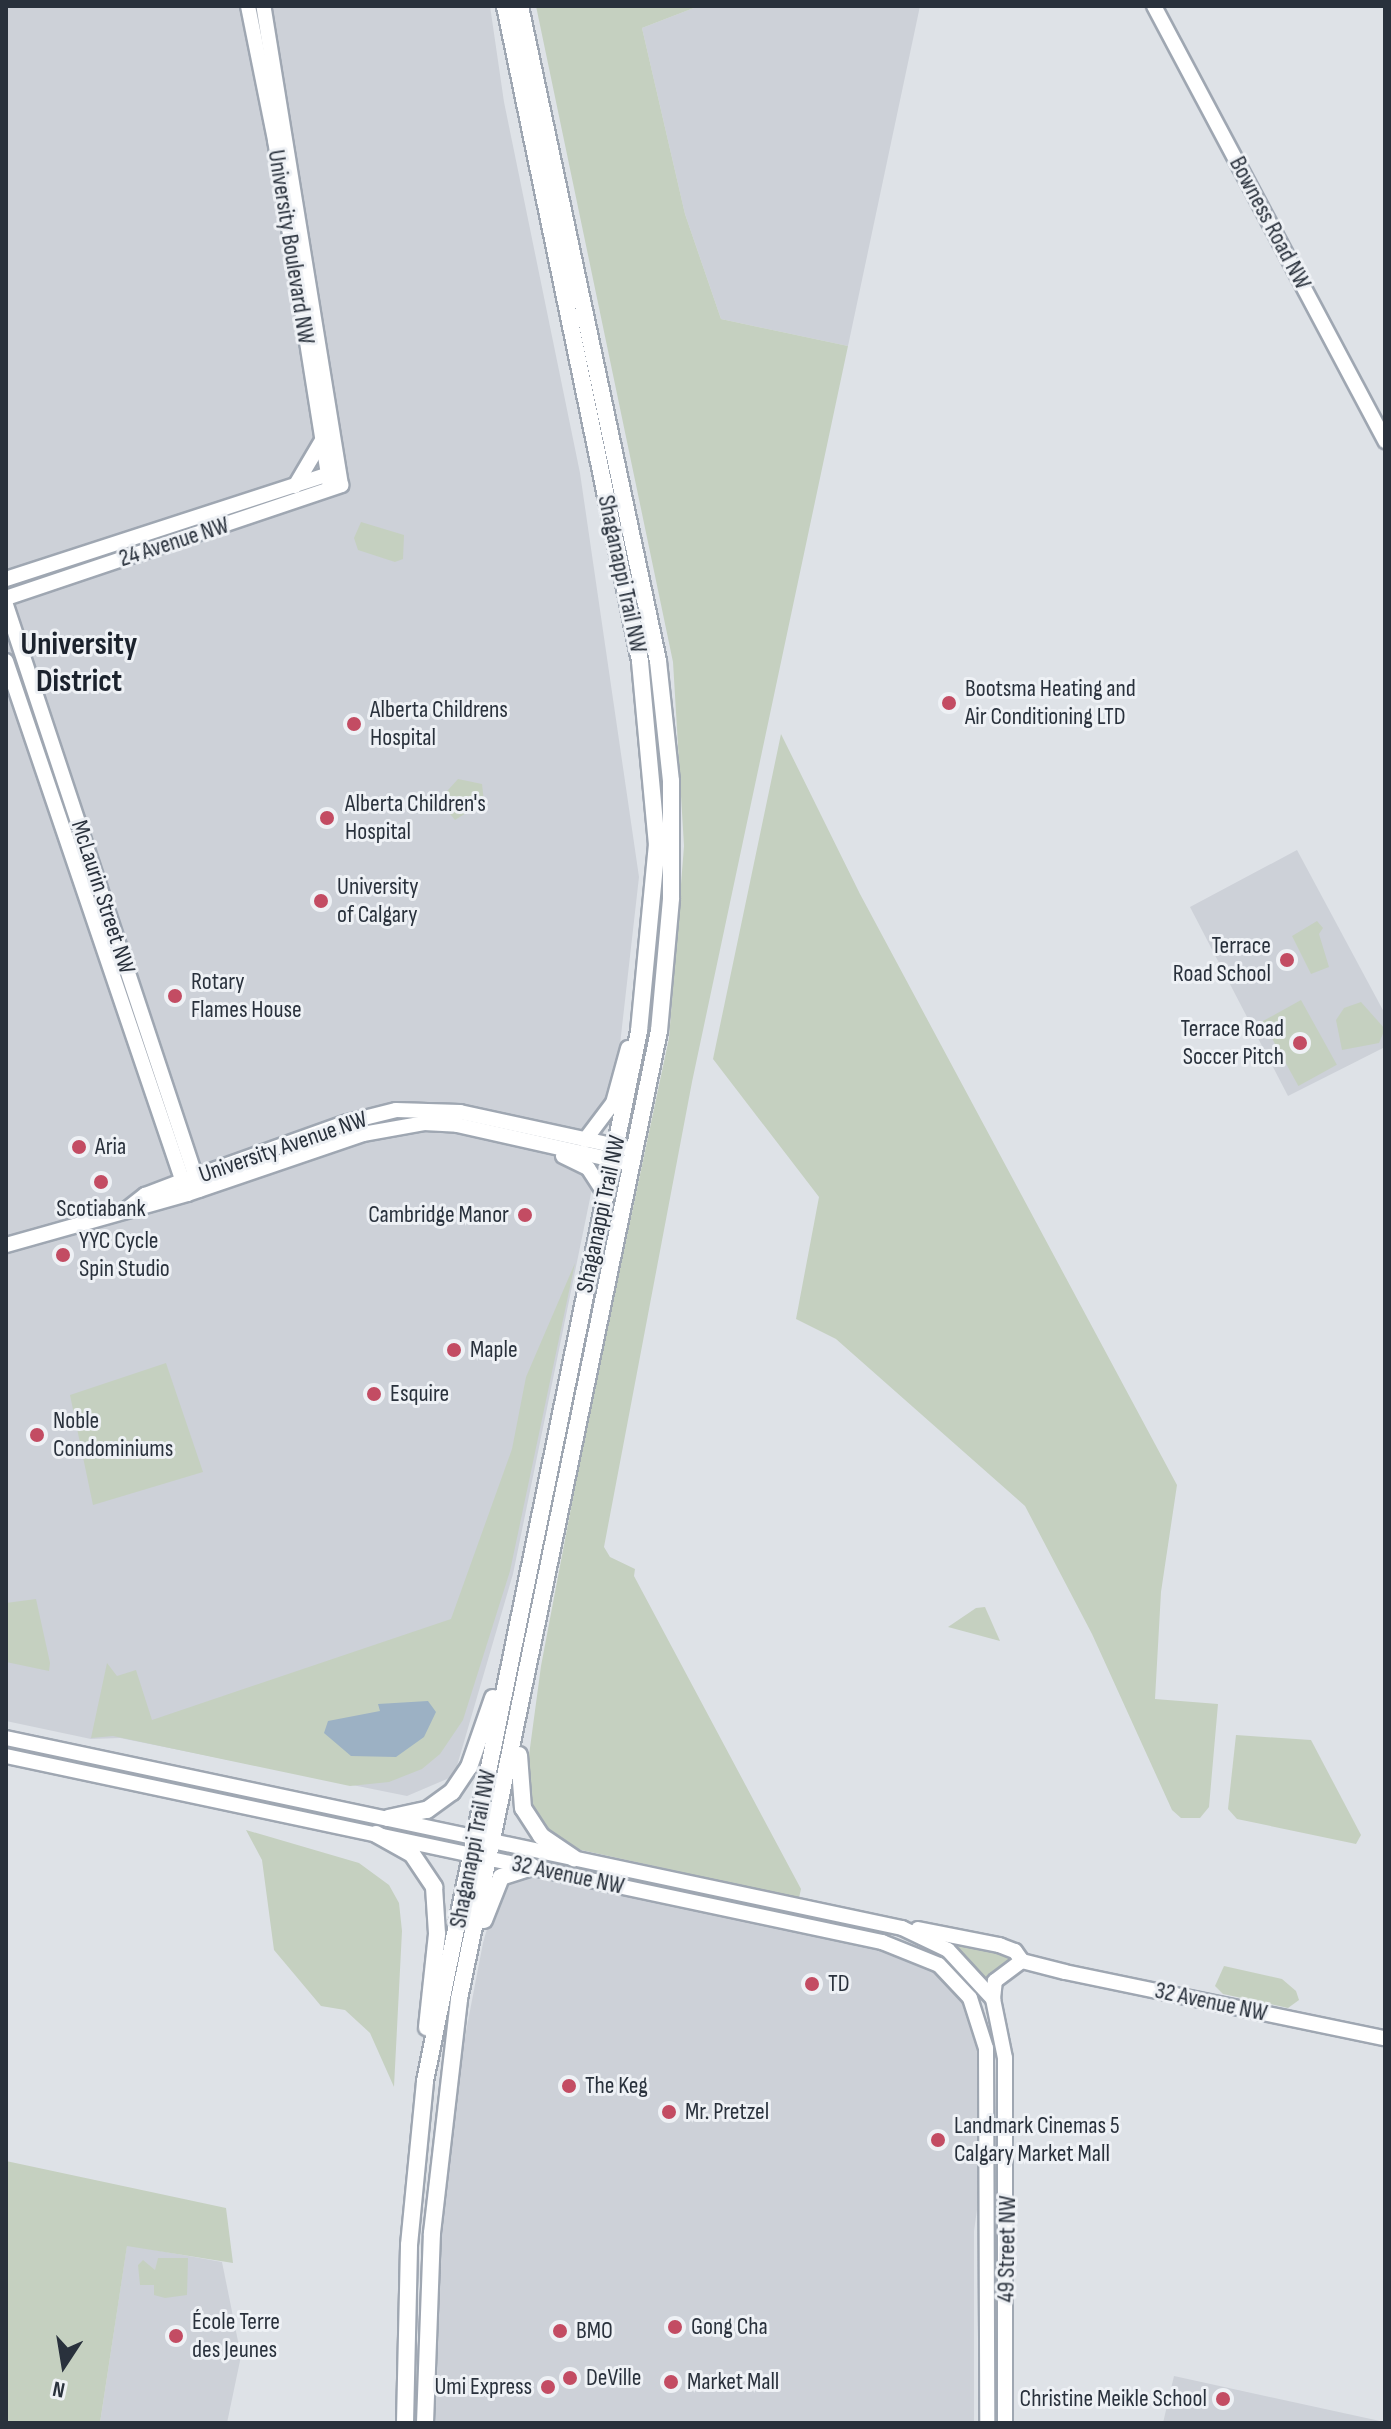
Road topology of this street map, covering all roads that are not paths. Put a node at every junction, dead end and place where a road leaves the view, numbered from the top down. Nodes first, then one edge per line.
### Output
1 (248, 6) edge
2 (263, 6) edge
3 (505, 6) edge
4 (520, 6) edge
5 (1154, 6) edge
6 (323, 438) junction
7 (1385, 441) edge
8 (334, 480) junction
9 (295, 487) junction
10 (6, 579) edge
11 (6, 598) edge
12 (6, 605) edge
13 (6, 661) edge
14 (649, 970) junction
15 (495, 1133) junction
16 (585, 1140) junction
17 (615, 1153) junction
18 (633, 1157) junction
19 (191, 1186) junction
20 (606, 1196) junction
21 (6, 1245) edge
22 (511, 1651) junction
23 (529, 1672) junction
24 (6, 1738) edge
25 (6, 1756) edge
26 (388, 1818) junction
27 (376, 1834) junction
28 (484, 1839) junction
29 (480, 1856) junction
30 (574, 1858) junction
31 (532, 1867) junction
32 (902, 1928) junction
33 (1022, 1961) junction
34 (939, 1965) joint
35 (993, 1999) junction
36 (1385, 2038) edge
37 (452, 2053) junction
38 (425, 2081) junction
39 (405, 2423) edge
40 (425, 2423) edge
41 (987, 2423) edge
42 (1005, 2423) edge

1 - 6 street, University Boulevard NW
2 - 8 street, University Boulevard NW
3 - 14 main road, Shaganappi Trail NW
4 - 18 main road, Shaganappi Trail NW
5 - 7 street, Bowness Road NW
6 - 8 street, University Boulevard NW
6 - 9 street
8 - 9 street, 24 Avenue NW
8 - 11 street, 24 Avenue NW
9 - 10 street, 24 Avenue NW
12 - 19 street, McLaurin Street NW
13 - 19 street, McLaurin Street NW
14 - 16 street
14 - 17 main road, Shaganappi Trail NW
15 - 17 street, University Avenue NW
15 - 19 street, University Avenue NW
15 - 20 street
16 - 17 street, University Avenue NW
16 - 19 street, University Avenue NW
17 - 18 street, University Avenue NW
17 - 20 main road, Shaganappi Trail NW
18 - 23 main road, Shaganappi Trail NW
19 - 21 street, University Avenue NW
20 - 22 main road, Shaganappi Trail NW
22 - 26 main road
22 - 28 main road, Shaganappi Trail NW
23 - 28 main road, Shaganappi Trail NW
23 - 30 main road
24 - 26 street, 32 Avenue NW
25 - 27 street, 32 Avenue NW
26 - 28 street, 32 Avenue NW
27 - 29 street, 32 Avenue NW
27 - 38 main road
28 - 29 main road, Shaganappi Trail NW
28 - 30 street, 32 Avenue NW
29 - 31 street, 32 Avenue NW
29 - 37 main road, Shaganappi Trail NW
29 - 38 main road, Shaganappi Trail NW
30 - 32 street, 32 Avenue NW
31 - 34 street, 32 Avenue NW
31 - 37 main road
32 - 33 street, 32 Avenue NW
32 - 35 street, 32 Avenue NW
33 - 35 street
33 - 36 street, 32 Avenue NW
34 - 41 street, 49 Street NW
35 - 42 street, 49 Street NW
37 - 40 main road, Shaganappi Trail NW
38 - 39 main road, Shaganappi Trail NW

